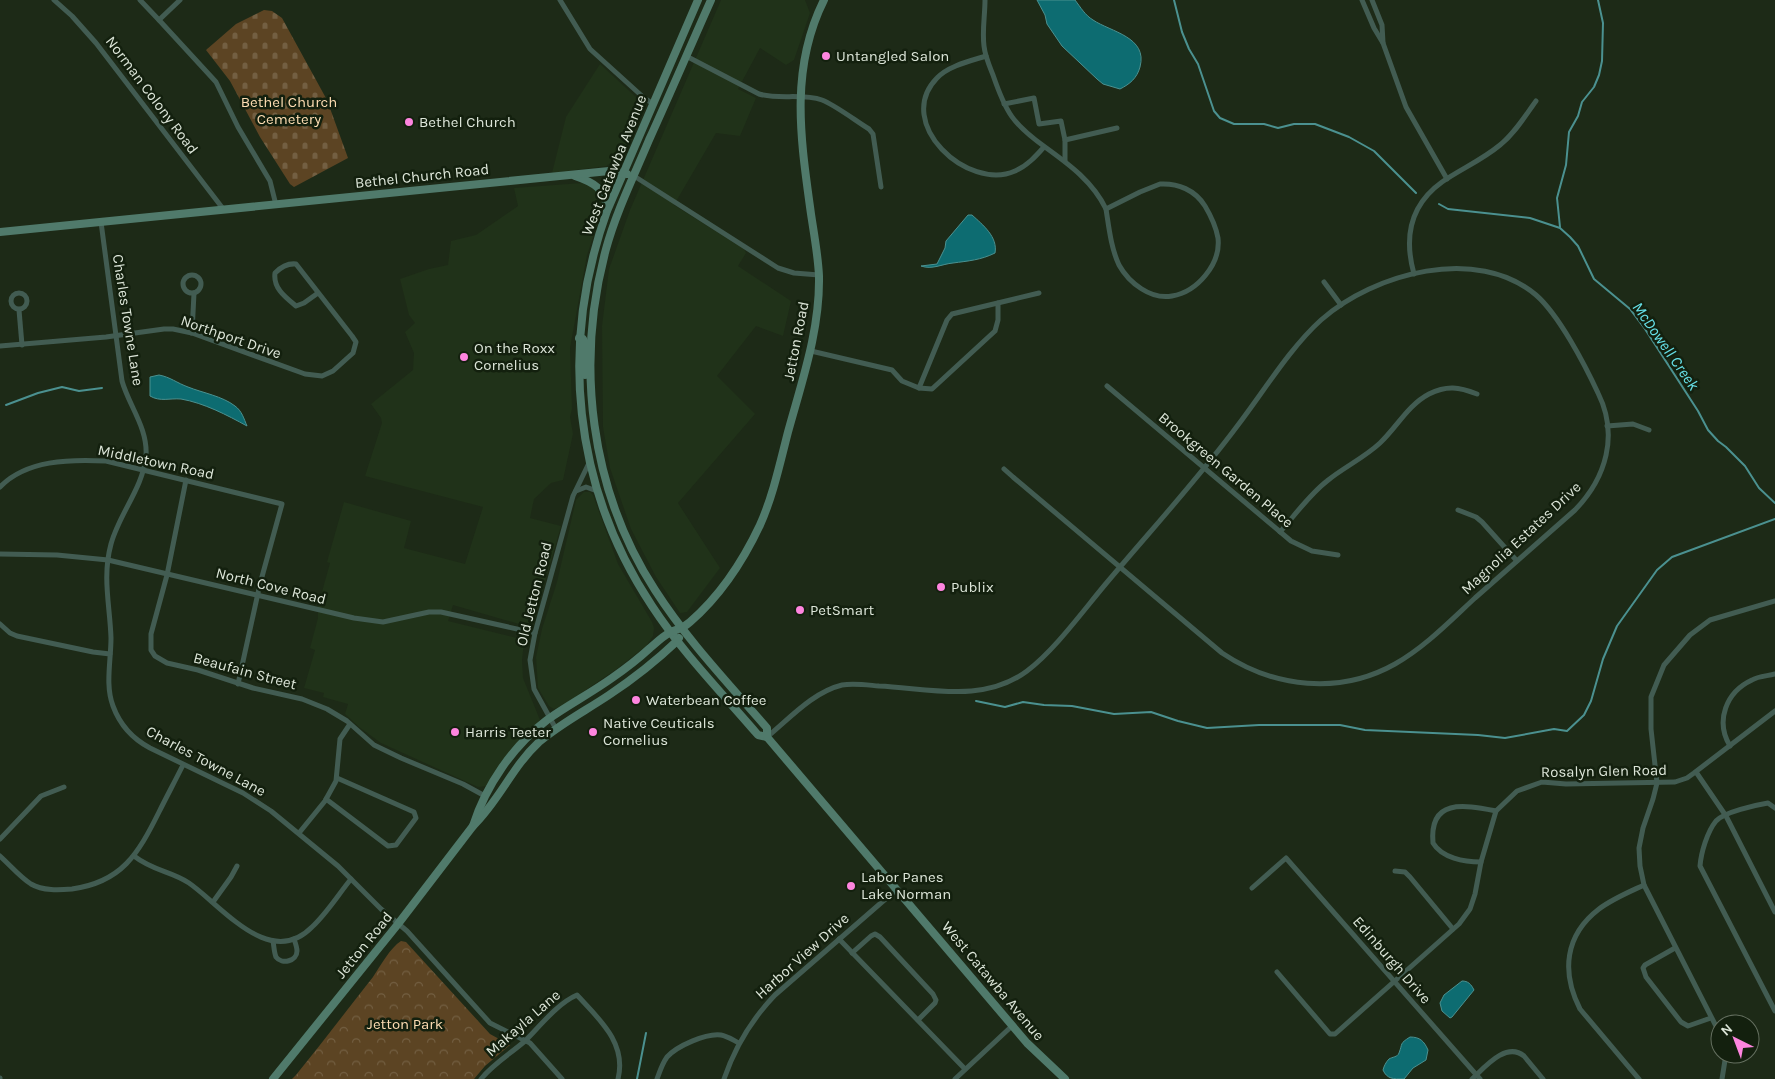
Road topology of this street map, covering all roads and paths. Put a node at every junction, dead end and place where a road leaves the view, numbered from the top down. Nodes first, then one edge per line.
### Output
1 (54, 0) edge
2 (140, 0) edge
3 (180, 0) edge
4 (560, 0) edge
5 (698, 0) edge
6 (705, 0) edge
7 (711, 0) edge
8 (824, 0) edge
9 (985, 0) edge
10 (1362, 0) edge
11 (1372, 0) edge
12 (159, 20) junction
13 (699, 27) junction
14 (1383, 43) junction
15 (686, 56) junction
16 (986, 56) junction
17 (799, 97) junction
18 (1536, 101) dead end
19 (653, 104) junction
20 (1004, 104) junction
21 (1117, 128) dead end
22 (1065, 140) junction
23 (1044, 146) junction
24 (1065, 161) junction
25 (623, 172) junction
26 (574, 175) junction
27 (634, 176) junction
28 (1447, 179) junction
29 (881, 187) dead end
30 (276, 205) junction
31 (1106, 209) junction
32 (224, 210) junction
33 (607, 211) junction
34 (101, 222) junction
35 (0, 232) edge
36 (819, 274) junction
37 (1414, 274) junction
38 (1324, 282) dead end
39 (194, 293) dead end
40 (318, 293) junction
41 (1039, 293) dead end
42 (998, 303) junction
43 (1341, 305) junction
44 (19, 310) dead end
45 (192, 333) junction
46 (117, 336) junction
47 (580, 338) junction
48 (22, 345) junction
49 (0, 346) edge
50 (811, 351) junction
51 (1107, 386) dead end
52 (919, 388) junction
53 (1477, 394) dead end
54 (593, 413) junction
55 (1607, 426) junction
56 (1649, 430) dead end
57 (589, 461) junction
58 (1204, 468) junction
59 (1004, 469) dead end
60 (144, 471) junction
61 (186, 480) junction
62 (0, 487) edge
63 (575, 491) junction
64 (597, 491) junction
65 (1458, 510) dead end
66 (1280, 532) junction
67 (0, 554) edge
68 (1338, 555) dead end
69 (108, 560) junction
70 (1517, 561) junction
71 (1120, 567) junction
72 (167, 575) junction
73 (258, 596) junction
74 (1775, 601) edge
75 (0, 624) edge
76 (682, 629) junction
77 (670, 632) junction
78 (535, 633) junction
79 (678, 641) junction
80 (110, 654) junction
81 (1775, 674) edge
82 (238, 684) junction
83 (1775, 712) edge
84 (549, 719) junction
85 (350, 724) junction
86 (556, 730) junction
87 (767, 737) junction
88 (1730, 746) junction
89 (183, 765) junction
90 (1696, 772) junction
91 (337, 778) junction
92 (1657, 783) junction
93 (64, 787) dead end
94 (485, 796) junction
95 (326, 799) junction
96 (1775, 808) edge
97 (1496, 811) junction
98 (1726, 816) junction
99 (473, 826) junction
100 (299, 833) junction
101 (0, 839) edge
102 (0, 856) edge
103 (134, 856) junction
104 (1481, 862) junction
105 (237, 866) dead end
106 (1395, 871) dead end
107 (351, 879) junction
108 (1644, 885) junction
109 (1252, 888) dead end
110 (897, 889) junction
111 (213, 902) junction
112 (1775, 912) edge
113 (398, 924) junction
114 (1453, 929) junction
115 (294, 939) junction
116 (839, 939) junction
117 (273, 941) junction
118 (1675, 948) junction
119 (852, 953) junction
120 (1277, 972) dead end
121 (1394, 982) junction
122 (1775, 1011) edge
123 (1710, 1016) edge
124 (1710, 1018) edge
125 (918, 1020) junction
126 (1013, 1025) junction
127 (524, 1041) junction
128 (739, 1043) junction
129 (1724, 1064) edge
130 (966, 1069) junction
131 (1476, 1078) edge
132 (273, 1079) edge
133 (480, 1079) edge
134 (562, 1079) edge
135 (618, 1079) edge
136 (657, 1079) edge
137 (724, 1079) edge
138 (955, 1079) edge
139 (1065, 1079) edge
140 (1543, 1079) edge
141 (1639, 1079) edge
142 (1722, 1079) edge

1 - 32 street, Norman Colony Road
2 - 12 street
3 - 12 street
4 - 19 street
5 - 19 street, West Catawba Avenue
6 - 13 street
7 - 13 street, West Catawba Avenue
8 - 17 street, Jetton Road
9 - 16 street
10 - 14 street
11 - 14 street
12 - 30 street
13 - 15 street, West Catawba Avenue
14 - 28 street
15 - 17 street
15 - 27 street, West Catawba Avenue
16 - 20 street
16 - 23 street
17 - 29 street
17 - 36 street, Jetton Road
18 - 28 street
19 - 25 street, West Catawba Avenue
20 - 22 street
20 - 23 street
21 - 22 street
22 - 24 street
23 - 24 street
24 - 31 street
25 - 26 street, Bethel Church Road
25 - 27 street, Bethel Church Road
25 - 33 street, West Catawba Avenue
26 - 30 street, Bethel Church Road
26 - 33 street
27 - 36 street, Bethel Church Road
27 - 54 street, West Catawba Avenue
28 - 37 street
30 - 32 street, Bethel Church Road
31 - 31 street
32 - 34 street, Bethel Church Road
33 - 47 street, West Catawba Avenue
34 - 35 street, Bethel Church Road
34 - 46 street, Charles Towne Lane
36 - 50 street, Jetton Road
37 - 43 street, Magnolia Estates Drive
37 - 55 street, Magnolia Estates Drive
38 - 43 street
39 - 45 street
40 - 40 street
40 - 45 street, Northport Drive
41 - 42 street
42 - 52 street
42 - 52 street
43 - 58 street, Magnolia Estates Drive
44 - 48 street
45 - 46 street, Northport Drive
46 - 48 street, Northport Drive
46 - 60 street, Charles Towne Lane
47 - 54 street
47 - 57 street, West Catawba Avenue
48 - 49 street, Northport Drive
50 - 52 street
50 - 76 street, Jetton Road
51 - 58 street, Brookgreen Garden Place
53 - 66 street
54 - 76 street, West Catawba Avenue
55 - 56 street
55 - 70 street, Magnolia Estates Drive
57 - 63 street, Old Jetton Road
57 - 64 street, West Catawba Avenue
58 - 66 street, Brookgreen Garden Place
58 - 71 street, Magnolia Estates Drive
59 - 71 street, Magnolia Estates Drive
60 - 61 street, Middletown Road
60 - 62 street, Middletown Road
60 - 69 street, Charles Towne Lane
61 - 72 street, Beaufain Street
61 - 73 street, Middletown Road
63 - 64 street
63 - 78 street, Old Jetton Road
64 - 77 street, West Catawba Avenue
65 - 70 street
66 - 68 street, Brookgreen Garden Place
67 - 69 street, North Cove Road
69 - 72 street, North Cove Road
69 - 80 street, Charles Towne Lane
70 - 71 street, Magnolia Estates Drive
71 - 87 street, Magnolia Estates Drive
72 - 73 street, North Cove Road
72 - 82 street, Beaufain Street
73 - 78 street, North Cove Road
73 - 82 street
74 - 92 street
75 - 80 street
76 - 77 street, Jetton Road
76 - 79 street, Jetton Road
76 - 87 street, West Catawba Avenue
77 - 79 street, West Catawba Avenue
77 - 84 street, Jetton Road
78 - 84 street, Old Jetton Road
79 - 86 street, Jetton Road
79 - 87 street, West Catawba Avenue
80 - 89 street, Charles Towne Lane
81 - 88 street
82 - 85 street, Beaufain Street
83 - 88 street, Rosalyn Glen Road
84 - 86 street, Old Jetton Road
84 - 94 street, Jetton Road
85 - 91 street
85 - 94 street, Beaufain Street
86 - 99 street, Jetton Road
87 - 110 street, West Catawba Avenue
88 - 90 street, Rosalyn Glen Road
89 - 100 street, Charles Towne Lane
89 - 103 street
90 - 92 street, Rosalyn Glen Road
90 - 98 street
91 - 95 street
91 - 95 street
92 - 97 street, Rosalyn Glen Road
92 - 108 street
93 - 101 street
94 - 99 street, Jetton Road
95 - 100 street
96 - 98 street
97 - 104 street
97 - 104 street
98 - 112 street
98 - 122 street
99 - 113 street, Jetton Road
100 - 107 street, Charles Towne Lane
102 - 103 street
103 - 111 street
104 - 114 street
105 - 111 street
106 - 114 street
107 - 113 street, Charles Towne Lane
107 - 115 street
108 - 118 street
108 - 141 street
109 - 121 street, Edinburgh Drive
110 - 116 street, Harbor View Drive
110 - 126 street, West Catawba Avenue
111 - 117 street
113 - 127 street, Charles Towne Lane
113 - 132 street, Jetton Road
114 - 121 street
115 - 117 street
115 - 117 street
116 - 119 street
116 - 128 street, Harbor View Drive
118 - 123 street
118 - 124 street
119 - 125 street
119 - 125 street
120 - 121 street
121 - 131 street, Edinburgh Drive
125 - 130 street
126 - 130 street
126 - 139 street, West Catawba Avenue
127 - 133 street, Makayla Lane
127 - 134 street, Charles Towne Lane
127 - 135 street, Makayla Lane
128 - 136 street
128 - 137 street, Harbor View Drive
129 - 142 street
130 - 138 street
131 - 140 street

